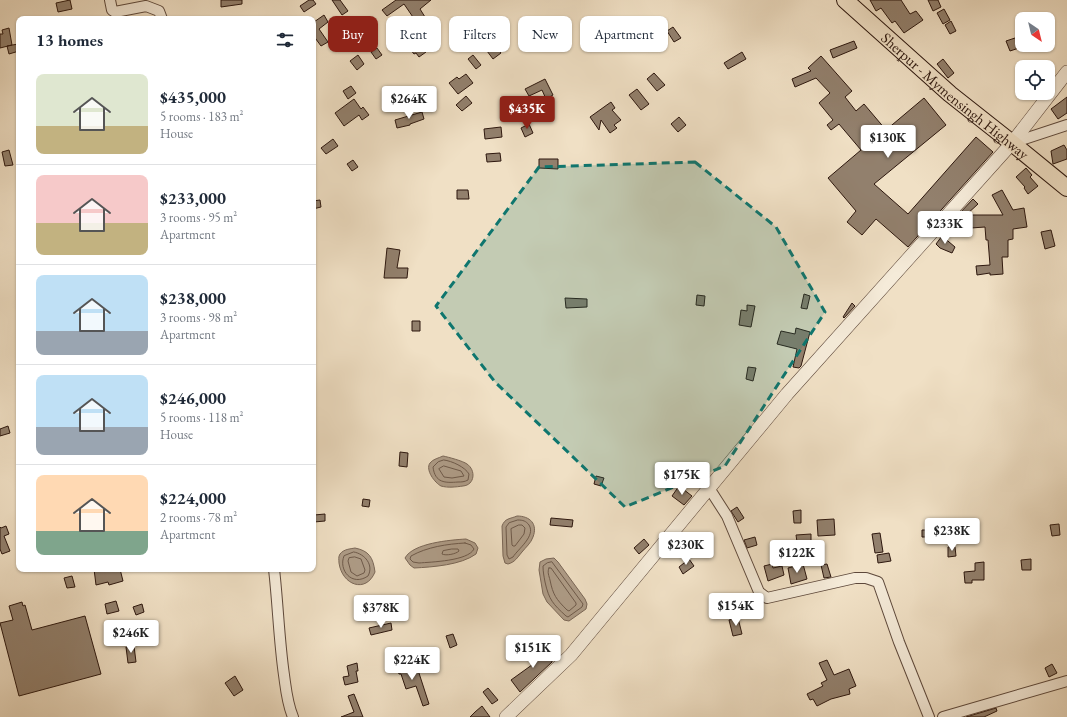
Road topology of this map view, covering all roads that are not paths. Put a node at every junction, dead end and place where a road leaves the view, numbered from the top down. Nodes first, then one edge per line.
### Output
1 (110, 0) edge
2 (845, 0) edge
3 (161, 16) edge
4 (1067, 72) edge
5 (1067, 125) edge
6 (1012, 143) junction
7 (1067, 188) edge
8 (709, 488) junction
9 (274, 572) edge
10 (1067, 680) edge
11 (293, 717) edge
12 (506, 717) edge
13 (929, 717) edge
14 (943, 717) edge

1 - 3 street
2 - 6 main road, Sherpur - Mymensingh Highway
4 - 6 street
5 - 6 street
6 - 7 main road, Sherpur - Mymensingh Highway
6 - 8 street
8 - 12 street
8 - 13 street
9 - 11 street
10 - 14 street

